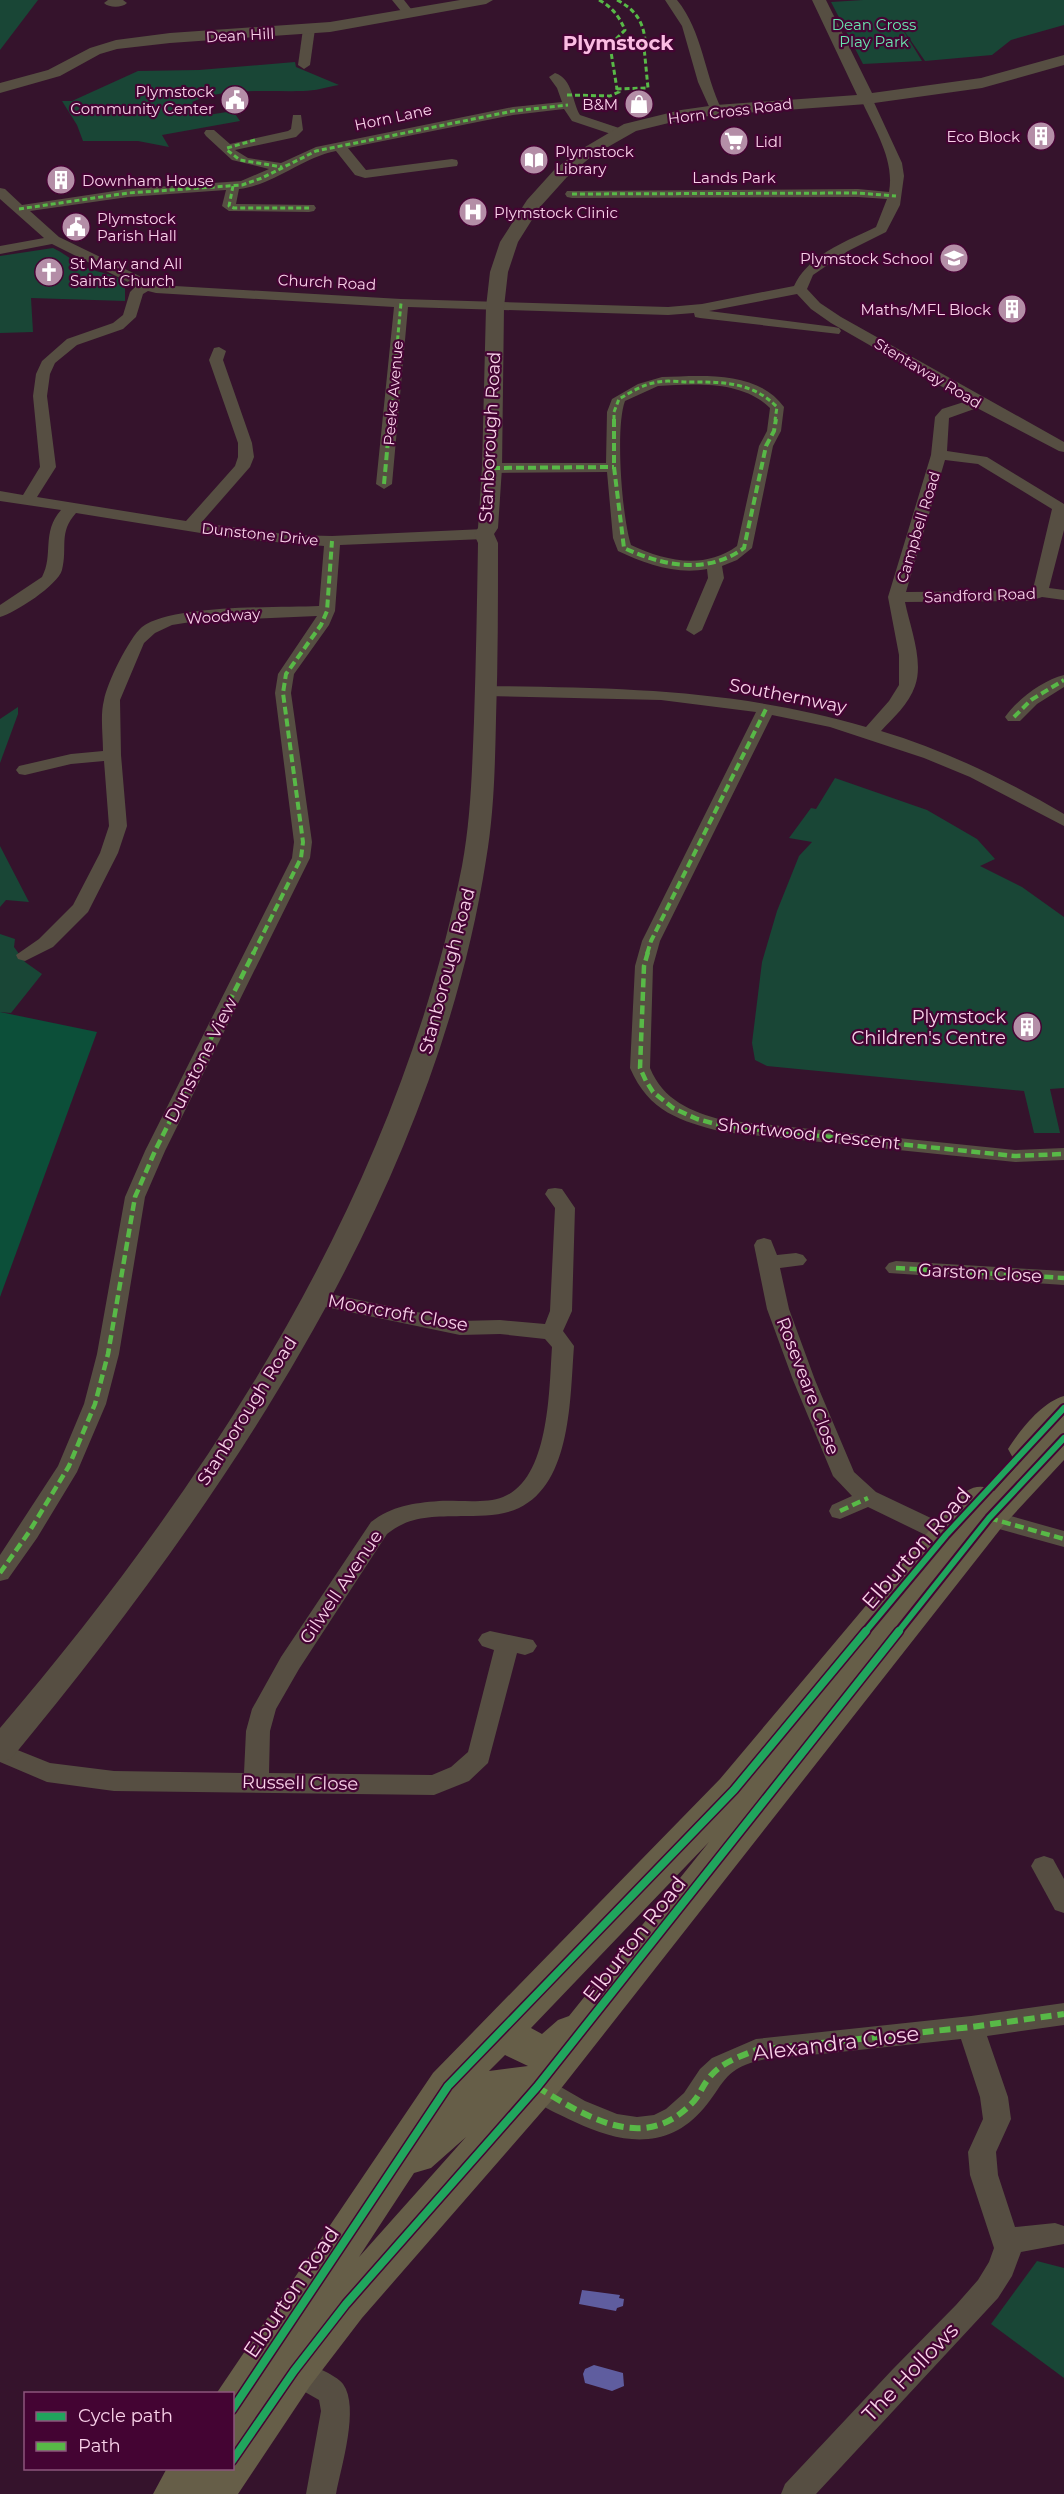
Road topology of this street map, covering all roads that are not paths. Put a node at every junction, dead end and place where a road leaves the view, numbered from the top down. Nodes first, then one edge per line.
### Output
1 (398, 0) edge
2 (486, 0) edge
3 (671, 0) edge
4 (819, 0) edge
5 (409, 14) junction
6 (309, 29) junction
7 (1064, 60) edge
8 (304, 65) dead end
9 (555, 76) dead end
10 (0, 88) edge
11 (867, 99) junction
12 (568, 105) junction
13 (716, 110) junction
14 (297, 118) dead end
15 (210, 133) dead end
16 (621, 133) junction
17 (339, 146) junction
18 (227, 148) junction
19 (452, 163) dead end
20 (282, 167) junction
21 (233, 186) junction
22 (0, 192) edge
23 (544, 193) joint
24 (572, 194) dead end
25 (896, 196) junction
26 (309, 208) dead end
27 (19, 209) junction
28 (54, 240) junction
29 (0, 250) edge
30 (146, 285) junction
31 (800, 289) junction
32 (401, 303) junction
33 (495, 307) junction
34 (682, 310) junction
35 (834, 331) dead end
36 (219, 351) dead end
37 (976, 403) junction
38 (1064, 447) edge
39 (939, 455) junction
40 (614, 467) junction
41 (492, 468) junction
42 (384, 483) dead end
43 (0, 496) edge
44 (28, 500) junction
45 (73, 507) junction
46 (190, 526) junction
47 (484, 534) junction
48 (332, 541) junction
49 (714, 563) junction
50 (1040, 592) junction
51 (1064, 595) edge
52 (896, 597) junction
53 (327, 610) junction
54 (0, 612) edge
55 (694, 630) dead end
56 (1064, 680) edge
57 (486, 691) junction
58 (766, 709) junction
59 (1014, 717) dead end
60 (870, 733) junction
61 (112, 755) junction
62 (25, 770) dead end
63 (1064, 821) edge
64 (25, 955) dead end
65 (1064, 1154) edge
66 (555, 1194) dead end
67 (796, 1260) dead end
68 (896, 1268) dead end
69 (1064, 1278) edge
70 (316, 1298) junction
71 (552, 1332) junction
72 (1064, 1408) edge
73 (1064, 1438) edge
74 (868, 1498) junction
75 (840, 1511) dead end
76 (989, 1518) junction
77 (946, 1535) junction
78 (1064, 1539) edge
79 (0, 1574) edge
80 (508, 1643) dead end
81 (0, 1751) edge
82 (255, 1782) junction
83 (1044, 1866) dead end
84 (1064, 1903) edge
85 (622, 1981) junction
86 (1064, 2014) edge
87 (971, 2027) junction
88 (502, 2030) junction
89 (537, 2088) junction
90 (380, 2189) junction
91 (1054, 2235) dead end
92 (1006, 2241) junction
93 (294, 2371) junction
94 (234, 2407) edge
95 (234, 2458) edge
96 (193, 2470) edge
97 (227, 2470) edge
98 (177, 2494) edge
99 (210, 2494) edge
100 (321, 2494) edge
101 (796, 2494) edge

1 - 5 street
2 - 5 street, Dean Hill
3 - 13 street
4 - 11 street
5 - 6 street, Dean Hill
6 - 8 street
6 - 10 street, Dean Hill
7 - 11 street, Horn Cross Road
9 - 12 street
11 - 13 street, Horn Cross Road
11 - 25 street
12 - 16 street
12 - 17 street, Horn Lane
13 - 16 street, Horn Cross Road
14 - 18 street
15 - 18 street
16 - 23 street, Horn Cross Road
17 - 19 street
17 - 20 street, Horn Lane
18 - 20 street
20 - 21 street, Horn Lane
21 - 26 street
21 - 27 street, Horn Lane
22 - 27 street, Church Road
23 - 33 street, Stanborough Road
24 - 25 street, Lands Park
25 - 31 street
27 - 28 street, Church Road
28 - 29 street
28 - 30 street, Church Road
30 - 32 street, Church Road
30 - 44 street
31 - 34 street, Church Road
31 - 37 street, Stentaway Road
32 - 33 street, Church Road
32 - 42 street, Peeks Avenue
33 - 34 street, Church Road
33 - 41 street, Stanborough Road
34 - 35 street, Church Road
36 - 46 street
37 - 38 street, Stentaway Road
37 - 39 street, Campbell Road
39 - 50 street
39 - 52 street, Campbell Road
40 - 41 street
40 - 49 street
40 - 49 street
41 - 47 street, Stanborough Road
43 - 44 street, Dunstone Drive
44 - 45 street, Dunstone Drive
45 - 46 street, Dunstone Drive
45 - 54 street
46 - 48 street, Dunstone Drive
47 - 48 street, Dunstone Drive
47 - 57 street, Stanborough Road
48 - 53 street, Dunstone View
49 - 55 street
50 - 51 street, Sandford Road
50 - 52 street, Sandford Road
52 - 60 street, Campbell Road
53 - 61 street, Woodway
53 - 79 street, Dunstone View
56 - 59 street
57 - 58 street, Southernway
57 - 70 street, Stanborough Road
58 - 60 street, Southernway
58 - 65 street, Shortwood Crescent
60 - 63 street, Southernway
61 - 62 street
61 - 64 street, Woodway
66 - 71 street
67 - 74 street, Roseveare Close
68 - 69 street, Garston Close
70 - 71 street, Moorcroft Close
70 - 81 street, Stanborough Road
71 - 82 street, Gilwell Avenue
72 - 77 main road, Elburton Road
73 - 76 main road, Elburton Road
74 - 75 street
74 - 77 street, Roseveare Close
76 - 78 street
76 - 85 main road, Elburton Road
77 - 88 main road, Elburton Road
80 - 82 street, Russell Close
81 - 82 street, Russell Close
83 - 84 street
85 - 88 main road
85 - 89 main road, Elburton Road
86 - 87 street, Alexandra Close
87 - 89 street, Alexandra Close
87 - 92 street, The Hollows
88 - 90 main road, Elburton Road
89 - 90 main road
89 - 93 main road, Elburton Road
90 - 94 main road, Elburton Road
91 - 92 street
92 - 101 street, The Hollows
93 - 95 main road, Elburton Road
93 - 100 street
96 - 98 main road
97 - 99 main road

